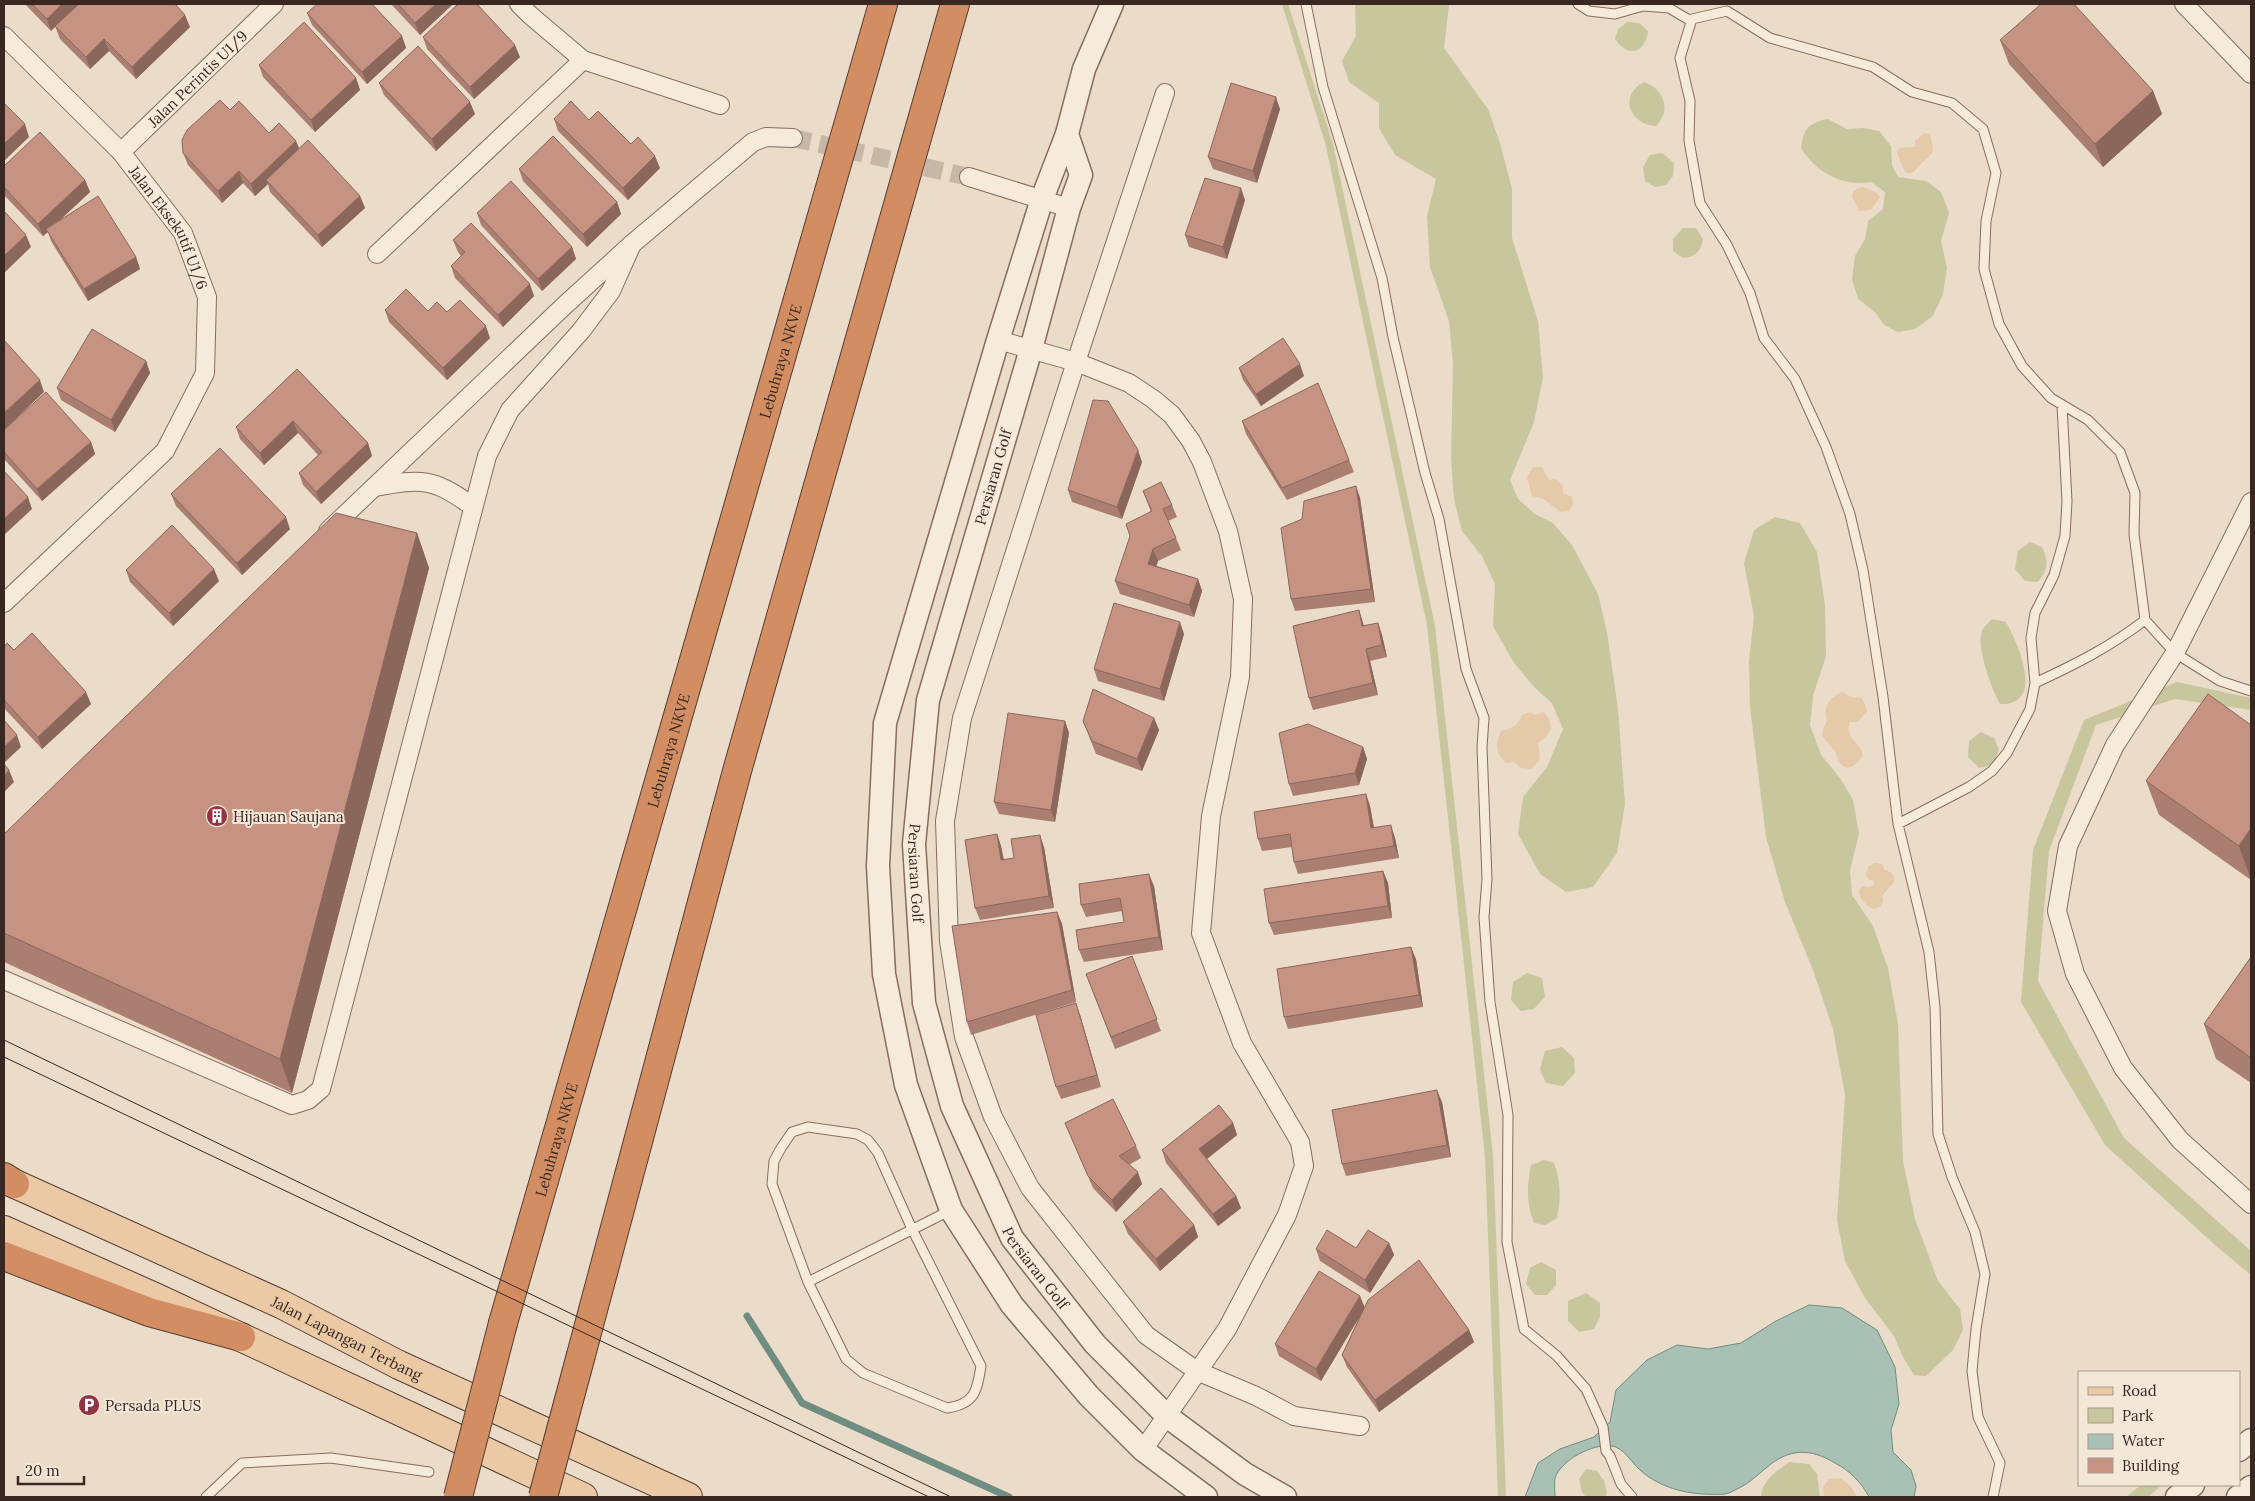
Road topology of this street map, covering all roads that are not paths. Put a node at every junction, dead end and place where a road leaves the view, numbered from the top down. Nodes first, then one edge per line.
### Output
1 (274, 4) edge
2 (519, 4) edge
3 (883, 4) edge
4 (955, 4) edge
5 (1112, 4) edge
6 (1306, 4) edge
7 (1578, 4) edge
8 (2184, 4) edge
9 (1691, 21) junction
10 (4, 36) edge
11 (583, 60) junction
12 (2251, 74) edge
13 (1165, 93) dead end
14 (720, 105) dead end
15 (1067, 134) junction
16 (793, 138) tunnel mouth
17 (121, 152) junction
18 (969, 177) tunnel mouth
19 (1042, 199) junction
20 (1069, 208) junction
21 (632, 244) junction
22 (377, 254) dead end
23 (998, 340) junction
24 (1031, 349) junction
25 (1076, 362) junction
26 (2062, 405) junction
27 (376, 487) junction
28 (2251, 502) edge
29 (472, 506) junction
30 (318, 541) edge
31 (4, 603) edge
32 (2145, 620) junction
33 (2174, 653) junction
34 (2034, 682) junction
35 (2251, 691) edge
36 (1898, 824) junction
37 (4, 980) edge
38 (8, 1180) edge
39 (2251, 1204) edge
40 (951, 1210) junction
41 (912, 1229) junction
42 (4, 1230) edge
43 (4, 1256) edge
44 (808, 1282) junction
45 (241, 1337) junction
46 (1198, 1371) junction
47 (1168, 1417) junction
48 (1360, 1426) dead end
49 (2251, 1440) edge
50 (2240, 1449) edge
51 (1143, 1450) junction
52 (429, 1472) dead end
53 (2192, 1486) edge
54 (2251, 1487) edge
55 (206, 1497) edge
56 (458, 1497) edge
57 (543, 1497) edge
58 (583, 1497) edge
59 (688, 1497) edge
60 (1206, 1497) edge
61 (1285, 1497) edge
62 (1632, 1497) edge
63 (1993, 1497) edge
64 (2177, 1497) edge
65 (2238, 1497) edge

1 - 17 street, Jalan Perintis U1/9
2 - 11 street
3 - 56 highway, Lebuhraya NKVE, bridge
4 - 57 highway, bridge
5 - 15 street
6 - 62 lane
7 - 9 lane
8 - 12 street
9 - 26 lane
9 - 36 lane
10 - 17 street, Jalan Eksekutif U1/6
11 - 14 street
11 - 22 street
13 - 25 street
15 - 19 street
15 - 20 street, Persiaran Golf
16 - 21 street
17 - 31 street, Jalan Eksekutif U1/6
18 - 19 street
19 - 20 street
19 - 23 street
20 - 24 street, Persiaran Golf
21 - 27 street
21 - 29 street
23 - 24 street
23 - 40 street
24 - 25 street
24 - 47 street, Persiaran Golf
25 - 46 street
25 - 46 street
26 - 32 lane
26 - 34 lane
27 - 29 street
27 - 30 street
28 - 33 street
29 - 37 street
32 - 33 lane
32 - 34 lane
33 - 35 lane
33 - 39 street
34 - 36 lane
36 - 63 lane
38 - 59 main road, Jalan Lapangan Terbang
40 - 41 lane
40 - 51 street
41 - 44 lane
41 - 44 lane
41 - 44 lane
42 - 45 main road
43 - 45 highway
45 - 58 main road
46 - 47 street
46 - 48 street
47 - 51 street
47 - 61 street, Persiaran Golf
49 - 50 street
51 - 60 street
52 - 55 lane
53 - 64 street
54 - 65 street

